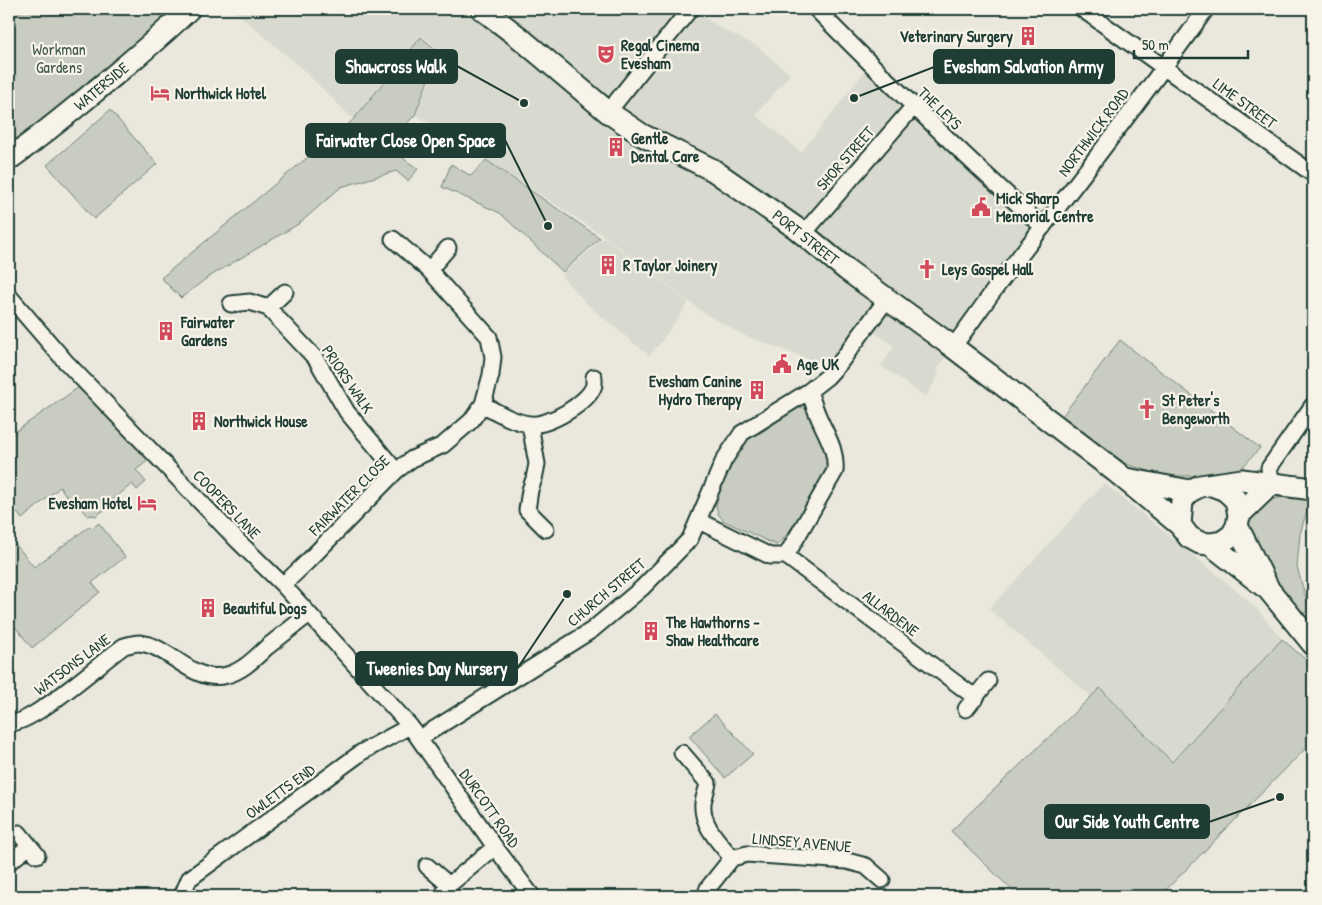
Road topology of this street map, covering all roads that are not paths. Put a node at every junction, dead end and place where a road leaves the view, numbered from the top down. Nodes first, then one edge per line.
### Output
1 (189, 9) edge
2 (482, 9) edge
3 (690, 9) edge
4 (816, 9) edge
5 (1082, 9) edge
6 (1206, 9) edge
7 (1165, 67) junction
8 (914, 106) junction
9 (608, 112) junction
10 (9, 159) edge
11 (1313, 174) edge
12 (1044, 227) junction
13 (803, 234) junction
14 (393, 239) dead end
15 (448, 248) dead end
16 (429, 270) junction
17 (285, 292) dead end
18 (9, 298) edge
19 (886, 299) junction
20 (231, 304) dead end
21 (268, 308) junction
22 (953, 347) junction
23 (594, 378) dead end
24 (809, 391) junction
25 (483, 404) junction
26 (1313, 405) edge
27 (530, 425) junction
28 (396, 471) junction
29 (1124, 479) junction
30 (1272, 483) junction
31 (1212, 485) junction
32 (1313, 488) edge
33 (1190, 491) junction
34 (699, 521) junction
35 (1238, 521) junction
36 (1180, 525) junction
37 (546, 529) dead end
38 (1210, 544) junction
39 (786, 556) junction
40 (283, 585) junction
41 (1269, 590) junction
42 (309, 614) junction
43 (1313, 644) edge
44 (988, 681) dead end
45 (9, 724) edge
46 (415, 732) junction
47 (682, 753) dead end
48 (19, 833) dead end
49 (495, 847) junction
50 (732, 858) junction
51 (9, 862) edge
52 (427, 866) dead end
53 (882, 880) dead end
54 (446, 891) edge
55 (182, 896) edge
56 (532, 896) edge
57 (705, 896) edge

1 - 10 main road, WATERSIDE
2 - 9 main road, PORT STREET
3 - 9 street
4 - 8 street, THE LEYS
5 - 7 street, LIME STREET
6 - 7 street, NORTHWICK ROAD
7 - 11 street, LIME STREET
7 - 12 street, NORTHWICK ROAD
8 - 12 street, THE LEYS
8 - 13 street, SHOR STREET
9 - 13 main road, PORT STREET
12 - 22 street, NORTHWICK ROAD
13 - 19 main road, PORT STREET
14 - 16 street, FAIRWATER CLOSE
15 - 16 street
16 - 25 street, FAIRWATER CLOSE
17 - 21 street
18 - 40 street, COOPERS LANE
19 - 22 main road, PORT STREET
19 - 24 street, CHURCH STREET
20 - 21 street
21 - 28 street, PRIORS WALK
22 - 29 main road, PORT STREET
23 - 27 street
24 - 34 street, CHURCH STREET
24 - 39 street
25 - 27 street
25 - 28 street, FAIRWATER CLOSE
26 - 30 street
27 - 37 street
28 - 40 street, FAIRWATER CLOSE
29 - 33 main road, PORT STREET
29 - 36 main road, PORT STREET
30 - 31 main road
30 - 32 main road
30 - 35 main road
31 - 33 main road
31 - 35 main road
33 - 36 main road
34 - 39 street
34 - 46 street, CHURCH STREET
35 - 38 main road
35 - 41 main road
36 - 38 main road
38 - 41 main road
39 - 44 street, ALLARDENE
40 - 42 street, COOPERS LANE
41 - 43 main road
42 - 45 street, WATSONS LANE
42 - 46 street, COOPERS LANE
46 - 49 street, DURCOTT ROAD
46 - 55 street, OWLETTS END
47 - 50 street
48 - 51 street
49 - 54 street
49 - 56 street, DURCOTT ROAD
50 - 53 street, LINDSEY AVENUE
50 - 57 street, LINDSEY AVENUE
52 - 54 street

